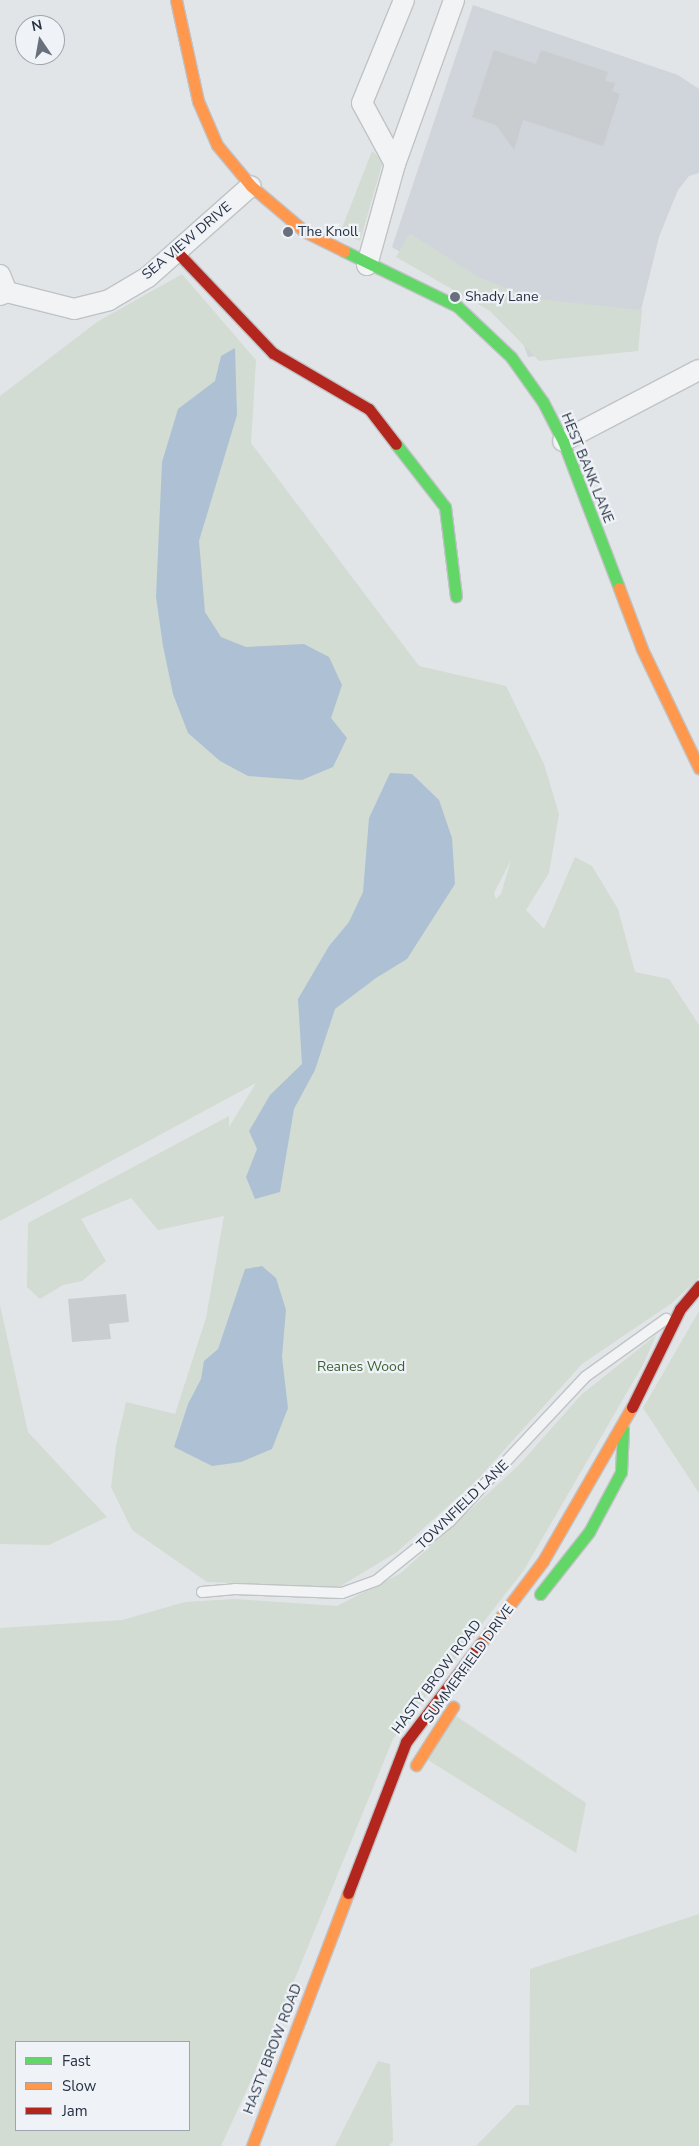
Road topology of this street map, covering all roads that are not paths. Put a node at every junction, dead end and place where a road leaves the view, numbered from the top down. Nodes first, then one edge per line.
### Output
1 (176, 0) edge
2 (404, 0) edge
3 (454, 0) edge
4 (395, 164) junction
5 (251, 186) junction
6 (177, 252) junction
7 (367, 264) junction
8 (2, 287) edge
9 (699, 371) edge
10 (562, 441) junction
11 (456, 596) dead end
12 (699, 768) edge
13 (699, 1286) edge
14 (680, 1309) junction
15 (623, 1425) junction
16 (202, 1592) dead end
17 (534, 1602) dead end
18 (463, 1694) dead end
19 (416, 1765) dead end
20 (252, 2146) edge

1 - 5 street, HEST BANK LANE
2 - 4 street
3 - 4 street
4 - 7 street
5 - 6 street, SEA VIEW DRIVE
5 - 7 street, HEST BANK LANE
6 - 8 street, SEA VIEW DRIVE
6 - 11 street
7 - 10 street, HEST BANK LANE
9 - 10 street
10 - 12 street, HEST BANK LANE
13 - 14 street, HASTY BROW ROAD
14 - 15 street, HASTY BROW ROAD
14 - 16 lane, TOWNFIELD LANE
15 - 17 street, SUMMERFIELD DRIVE
15 - 20 street, HASTY BROW ROAD
18 - 19 street, SUMMERFIELD DRIVE

